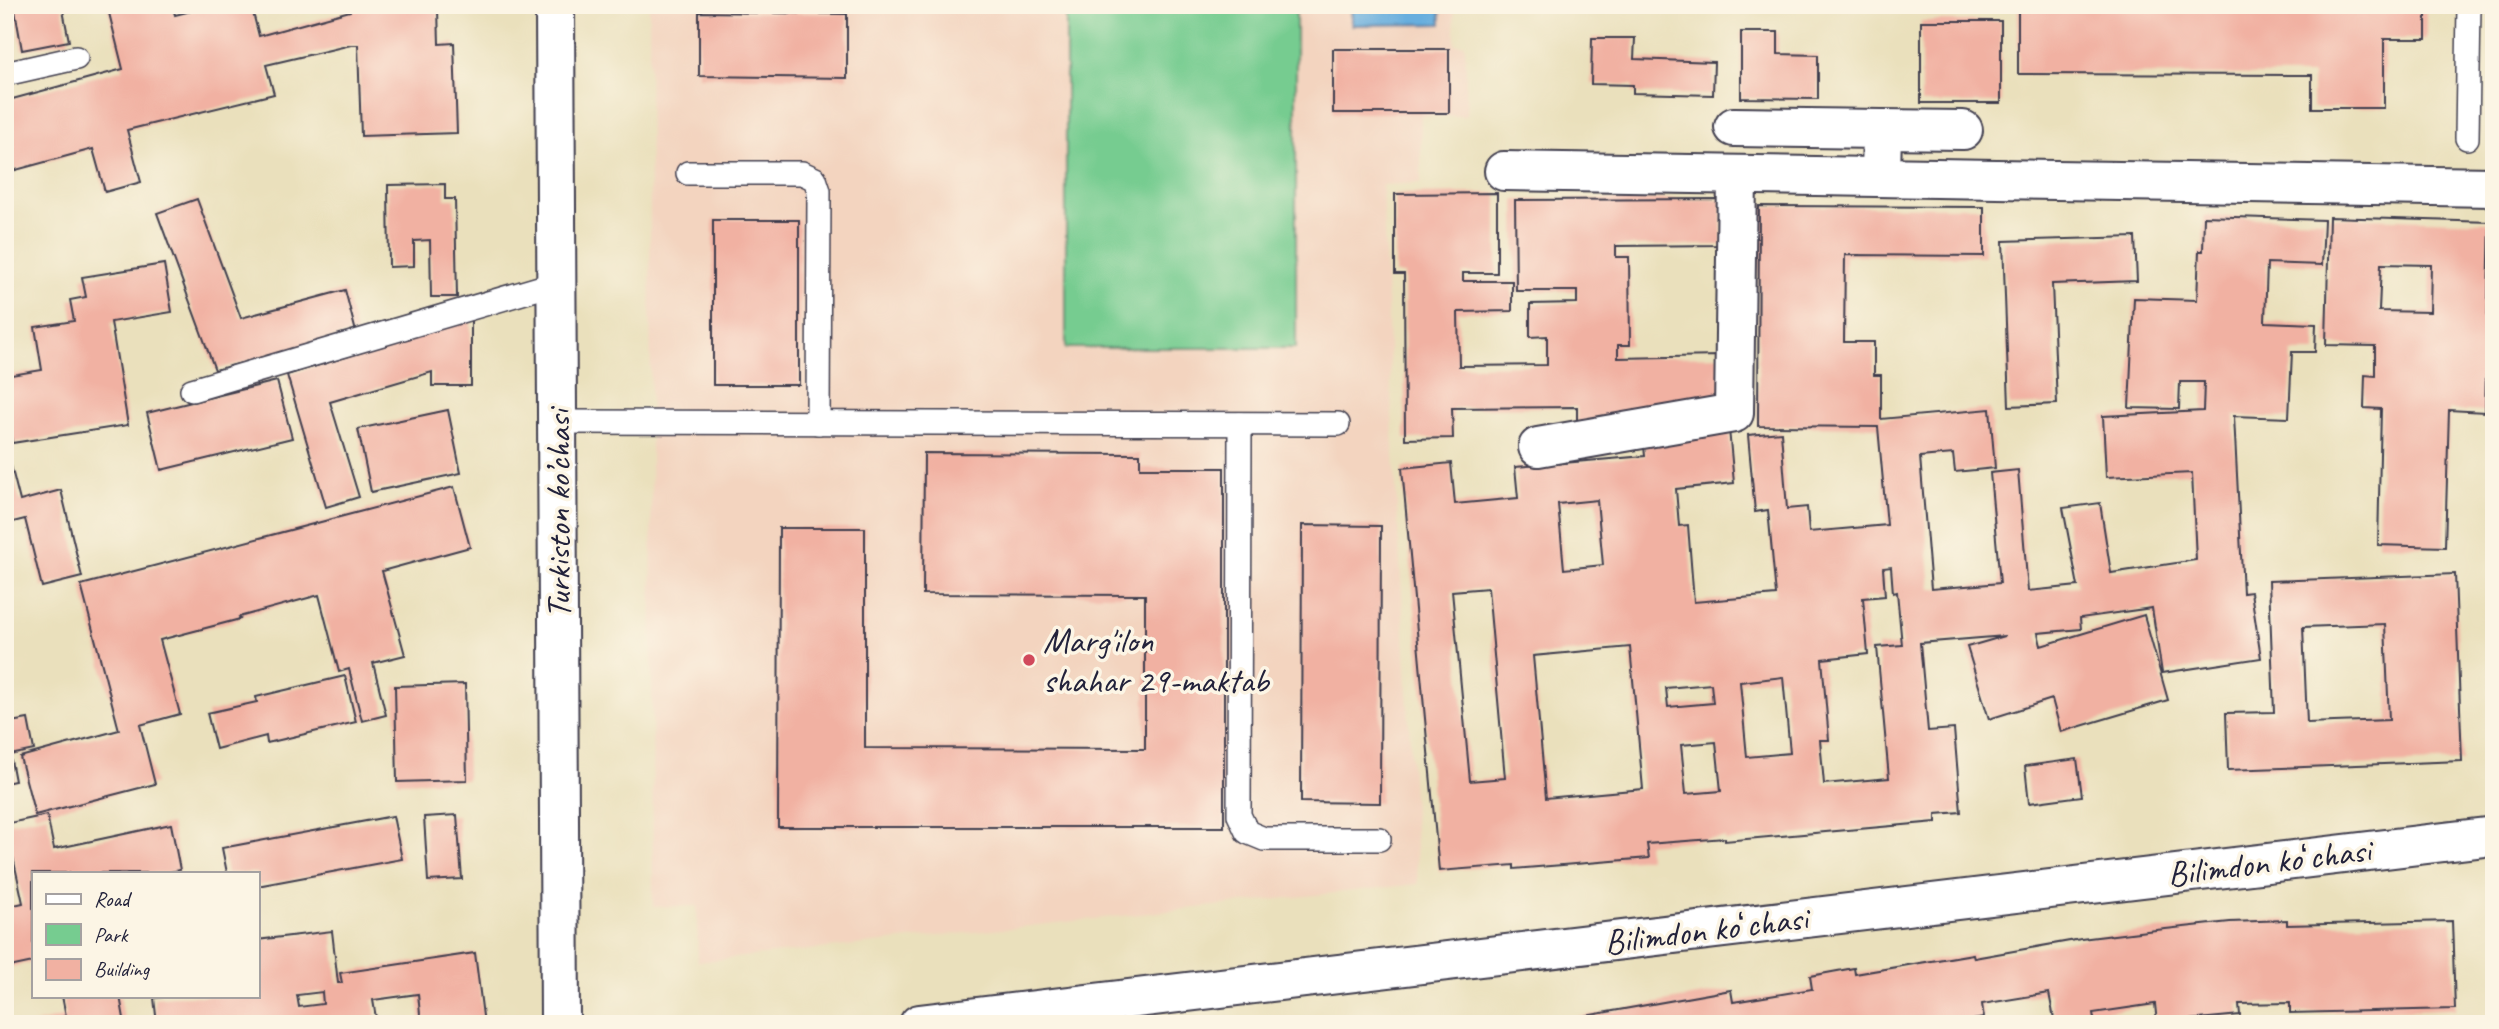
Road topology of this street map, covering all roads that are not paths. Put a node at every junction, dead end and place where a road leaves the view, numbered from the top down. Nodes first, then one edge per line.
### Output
1 (555, 5) edge
2 (2469, 5) edge
3 (76, 58) dead end
4 (5, 74) edge
5 (1734, 127) dead end
6 (1882, 130) junction
7 (1963, 130) dead end
8 (2467, 138) dead end
9 (1504, 171) dead end
10 (688, 173) dead end
11 (1737, 175) junction
12 (1881, 177) junction
13 (2494, 187) edge
14 (556, 283) junction
15 (192, 390) dead end
16 (557, 422) junction
17 (818, 422) junction
18 (1240, 424) junction
19 (1338, 424) dead end
20 (1538, 447) dead end
21 (2494, 836) edge
22 (1379, 839) dead end
23 (559, 1024) edge
24 (919, 1024) edge

1 - 14 street, Turkiston ko’chasi
2 - 8 lane
3 - 4 lane
5 - 6 street
6 - 7 street
6 - 12 street
9 - 11 street
10 - 17 lane
11 - 12 street
11 - 20 street
12 - 13 street
14 - 15 lane
14 - 16 street, Turkiston ko’chasi
16 - 17 lane
16 - 23 street, Turkiston ko’chasi
17 - 18 lane
18 - 19 lane
18 - 22 lane
21 - 24 street, Bilimdon koʻchasi

